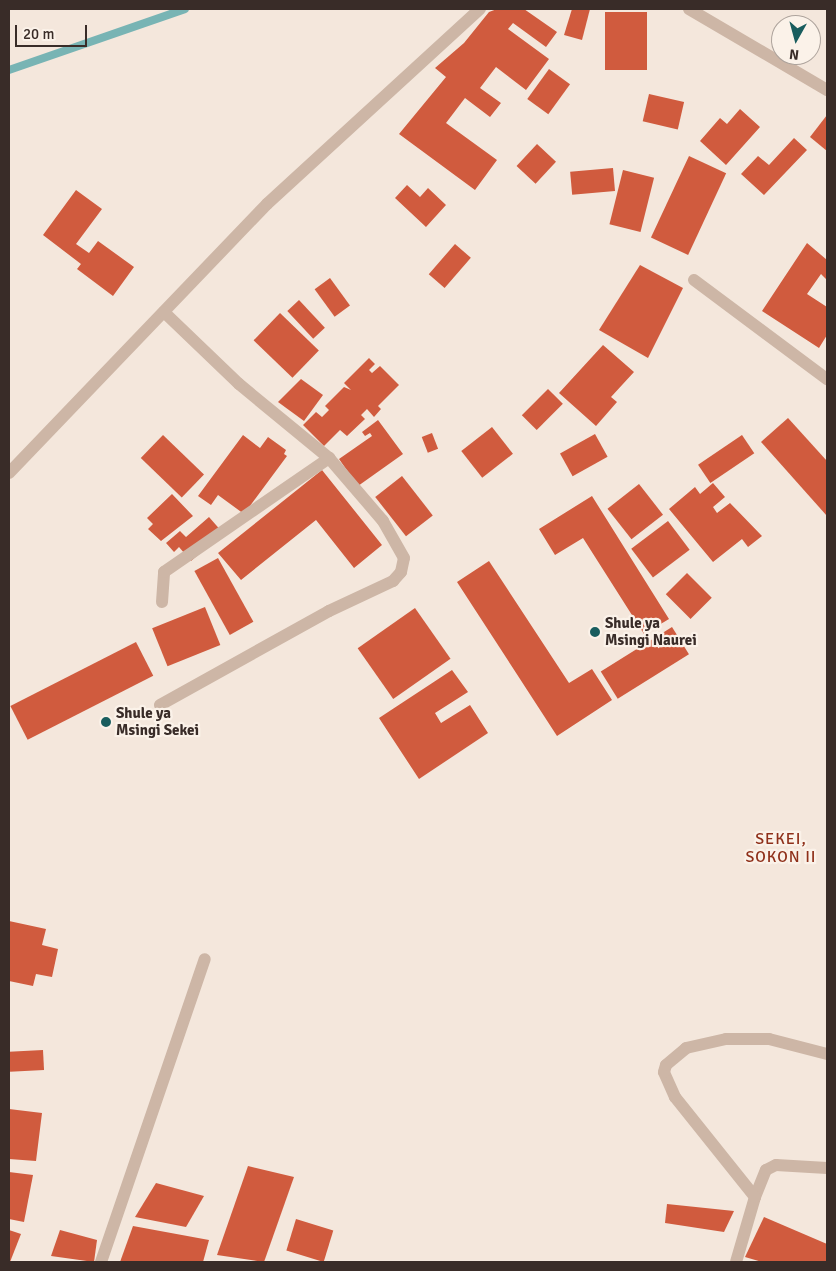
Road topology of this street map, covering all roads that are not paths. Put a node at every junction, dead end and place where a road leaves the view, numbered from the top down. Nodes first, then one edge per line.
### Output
1 (480, 9) edge
2 (689, 9) edge
3 (827, 90) edge
4 (694, 280) dead end
5 (164, 312) junction
6 (827, 379) edge
7 (329, 458) junction
8 (9, 473) edge
9 (162, 602) dead end
10 (160, 705) dead end
11 (206, 959) dead end
12 (827, 1054) edge
13 (827, 1168) edge
14 (755, 1197) junction
15 (101, 1262) edge
16 (736, 1262) edge

1 - 5 street
2 - 3 street
4 - 6 street
5 - 7 street
5 - 8 street
7 - 9 street
7 - 10 street
11 - 15 street
12 - 14 street
13 - 14 street
14 - 16 street

